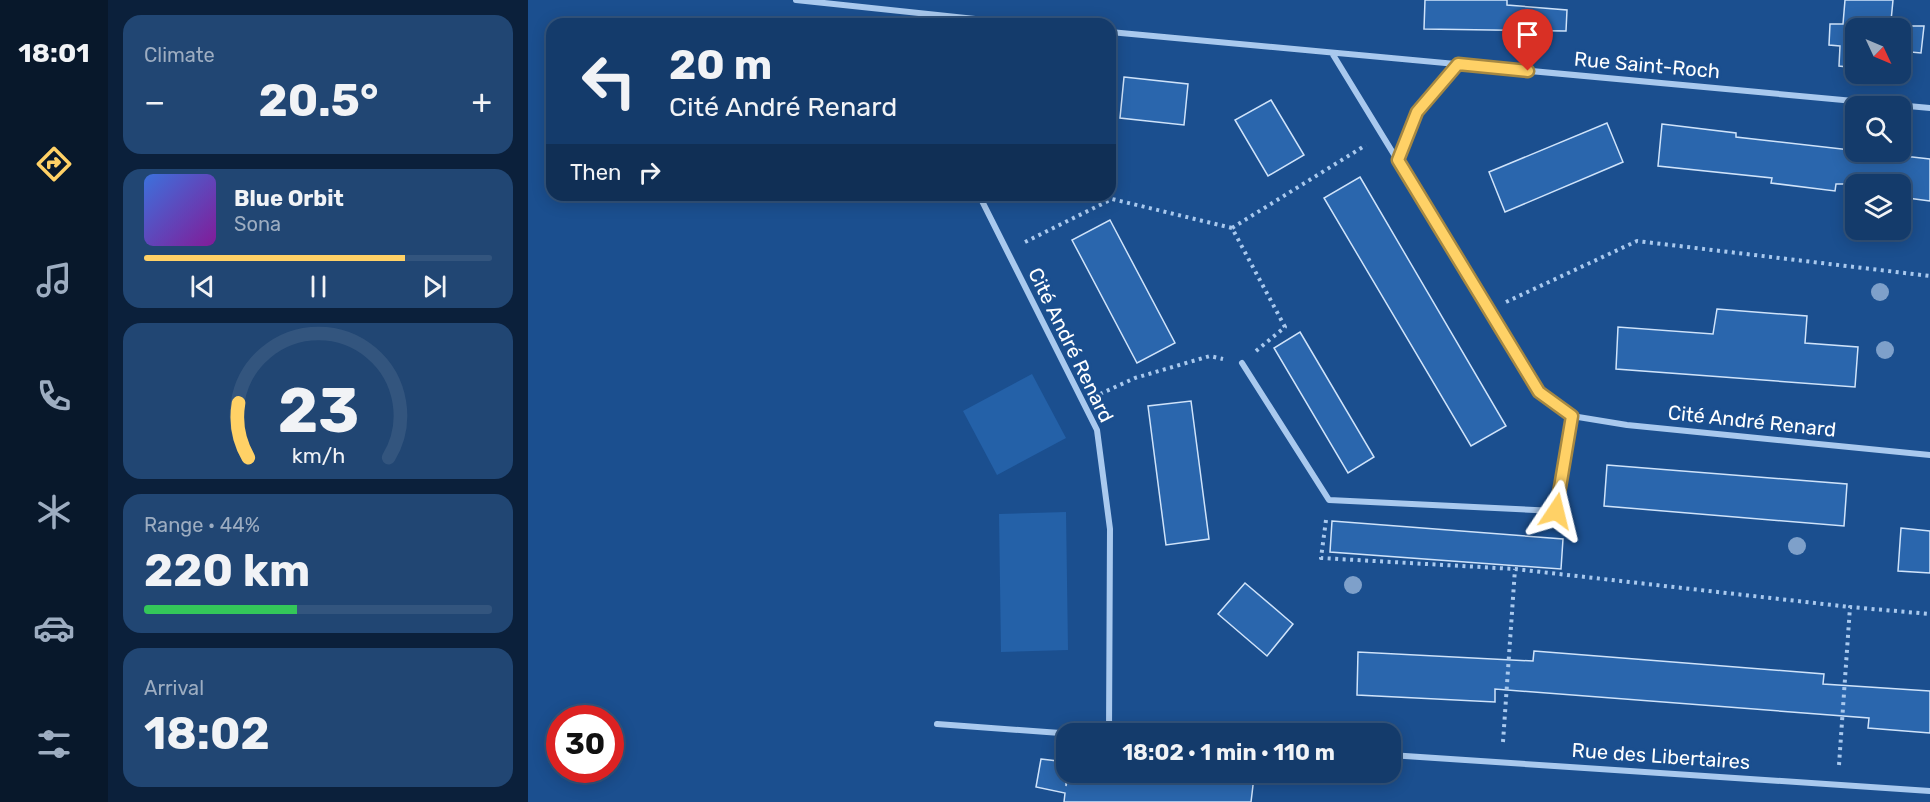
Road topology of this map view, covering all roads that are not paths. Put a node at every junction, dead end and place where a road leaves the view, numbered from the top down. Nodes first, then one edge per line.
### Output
1 (796, 0) edge
2 (920, 15) junction
3 (920, 18) edge
4 (954, 18) edge
5 (1116, 33) edge
6 (1332, 52) junction
7 (1458, 64) junction
8 (1930, 108) edge
9 (1398, 160) junction
10 (982, 201) edge
11 (1242, 363) road end
12 (1572, 416) junction
13 (1930, 455) edge
14 (1109, 723) edge
15 (937, 724) dead end
16 (1056, 733) edge
17 (1401, 756) edge
18 (1930, 791) edge

1 - 2 street
2 - 3 street
2 - 4 street
5 - 6 street, Rue Saint-Roch
6 - 7 street, Rue Saint-Roch
6 - 9 street, Cité André Renard
7 - 8 street, Rue Saint-Roch
7 - 9 street
9 - 12 street, Cité André Renard
10 - 14 street, Cité André Renard
11 - 12 street
12 - 13 street, Cité André Renard
15 - 16 street
17 - 18 street, Rue des Libertaires

